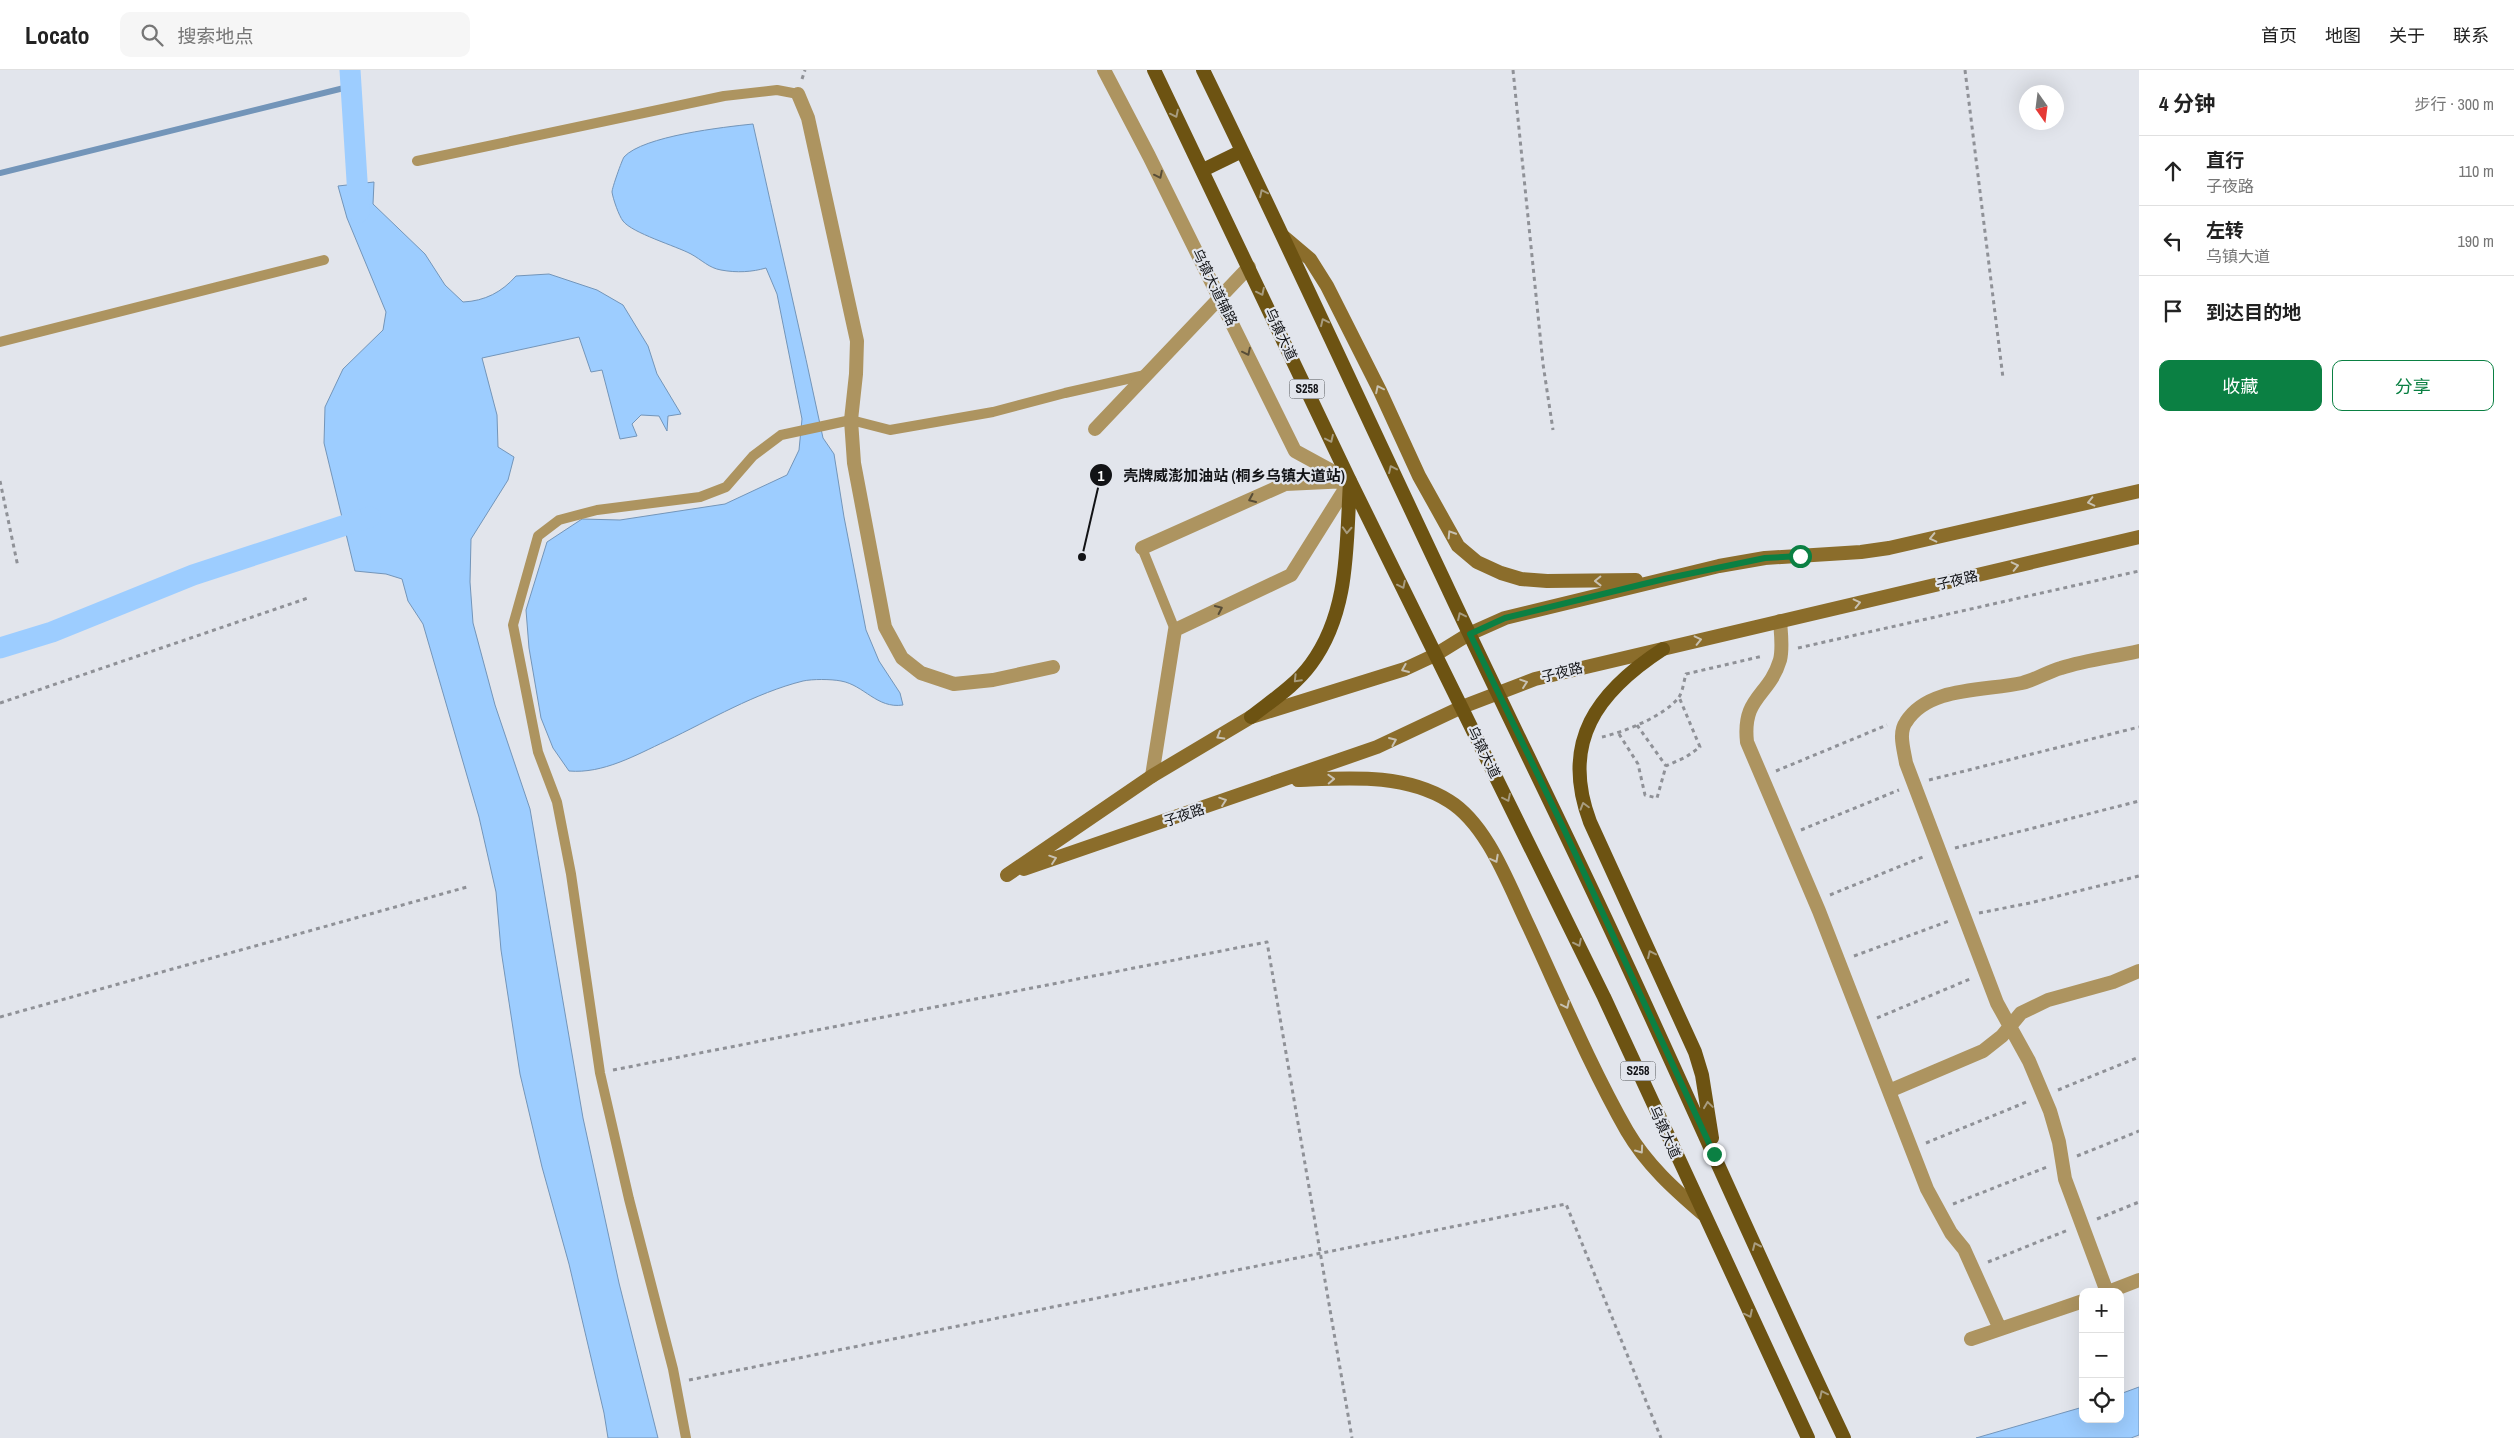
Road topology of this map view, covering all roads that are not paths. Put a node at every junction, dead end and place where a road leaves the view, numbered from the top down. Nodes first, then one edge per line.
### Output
1 (1104, 70) edge
2 (1154, 70) edge
3 (1203, 70) edge
4 (798, 94) joint
5 (1242, 151) junction
6 (417, 160) dead end
7 (1203, 170) junction
8 (1284, 237) junction
9 (324, 260) dead end
10 (1249, 267) junction
11 (1220, 298) junction
12 (0, 342) edge
13 (1146, 375) junction
14 (851, 420) junction
15 (1095, 429) dead end
16 (1350, 481) junction
17 (2139, 491) edge
18 (2139, 538) edge
19 (1142, 548) joint
20 (1664, 579) junction
21 (1780, 621) junction
22 (1175, 630) junction
23 (1470, 634) junction
24 (1663, 649) junction
25 (2139, 651) edge
26 (1435, 655) junction
27 (1053, 667) dead end
28 (1498, 691) junction
29 (1462, 707) junction
30 (1251, 718) junction
31 (1152, 776) junction
32 (1282, 781) junction
33 (2139, 971) edge
34 (2010, 1026) junction
35 (1889, 1091) junction
36 (1714, 1154) junction
37 (1703, 1214) junction
38 (2139, 1280) edge
39 (2106, 1288) edge
40 (2118, 1288) edge
41 (2079, 1302) edge
42 (2000, 1330) junction
43 (1971, 1339) dead end
44 (686, 1438) edge
45 (1808, 1438) edge
46 (1844, 1438) edge

1 -> 11 street, 乌镇大道辅路
2 -> 7 main road, 乌镇大道 / S258
3 - 5 main road, S258
4 - 6 lane
4 - 14 street
5 - 7 main road
8 -> 5 main road, S258
7 - 10 main road, 乌镇大道 / S258
20 -> 8 main road
23 -> 8 main road, S258
9 - 12 lane
10 - 11 street
10 -> 16 main road, 乌镇大道 / S258
11 - 13 street
11 -> 16 street, 乌镇大道辅路
13 - 14 lane
13 - 15 street
14 - 27 street
14 - 44 lane
16 -> 19 street
22 -> 16 street
16 -> 26 main road, 乌镇大道 / S258
16 -> 30 main road
17 -> 20 main road
21 -> 18 main road, 子夜路
19 - 22 lane
20 - 23 main road
24 -> 21 main road, 子夜路
21 - 35 street
22 - 31 street
23 - 26 main road
23 - 28 main road, S258
28 -> 24 main road, 子夜路
36 -> 24 main road
25 - 34 street
26 - 29 main road, 乌镇大道 / S258
26 -> 30 main road
28 - 29 main road, 子夜路
28 - 36 main road, S258
32 -> 29 main road, 子夜路
29 -> 37 main road, 乌镇大道 / S258
30 -> 31 main road
31 -> 32 main road, 子夜路
32 -> 37 main road
33 - 34 street
34 - 35 street
34 - 39 street
35 - 42 street
46 -> 36 main road, S258
37 -> 45 main road, 乌镇大道 / S258
38 - 40 street
41 - 42 street
42 - 43 street

